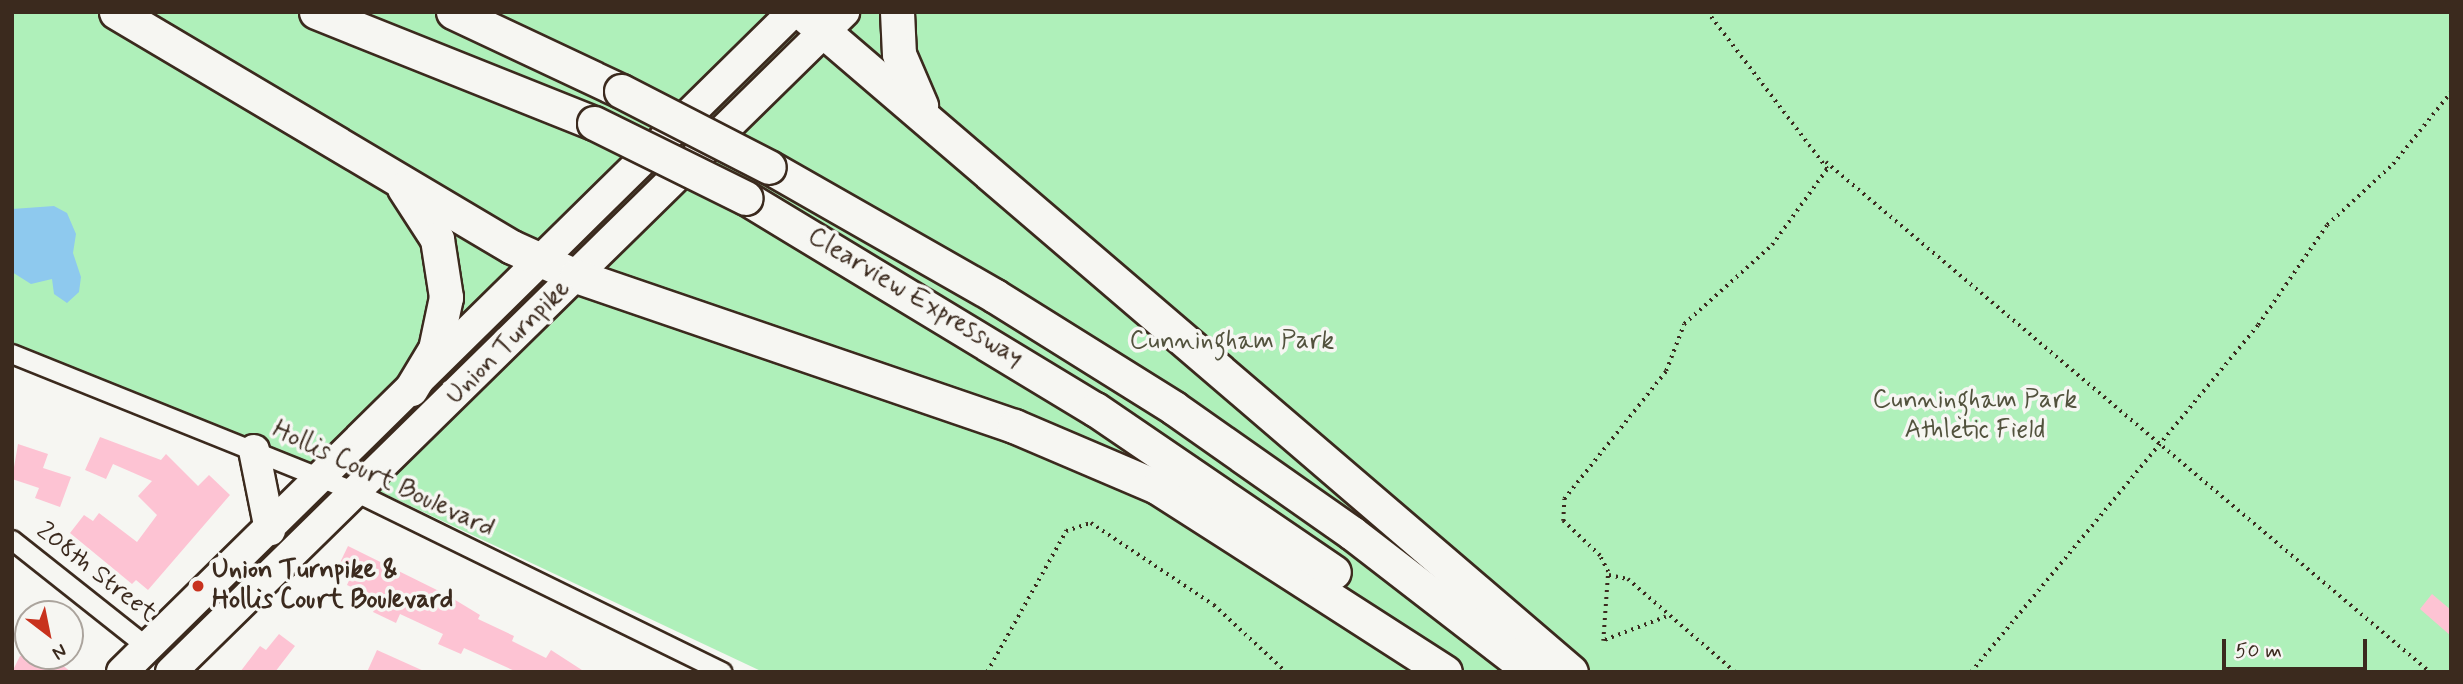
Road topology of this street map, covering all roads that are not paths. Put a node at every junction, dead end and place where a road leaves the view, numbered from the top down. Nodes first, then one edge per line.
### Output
1 (116, 12) edge
2 (316, 12) edge
3 (453, 12) edge
4 (793, 12) edge
5 (897, 12) edge
6 (824, 18) edge
7 (946, 134) junction
8 (374, 165) junction
9 (541, 260) junction
10 (576, 276) junction
11 (12, 354) edge
12 (411, 389) junction
13 (254, 450) junction
14 (320, 480) junction
15 (357, 493) junction
16 (270, 530) junction
17 (12, 540) edge
18 (147, 647) junction
19 (175, 671) edge
20 (122, 672) edge
21 (723, 672) edge
22 (1445, 672) edge
23 (1464, 672) edge
24 (1532, 672) edge
25 (1571, 672) edge

1 - 8 highway
2 - 23 highway, Clearview Expressway, bridge
3 - 24 highway, Clearview Expressway, bridge
4 - 9 main road, Union Turnpike
5 - 7 highway
6 - 7 highway
6 - 10 main road, Union Turnpike
7 - 25 highway
8 - 9 highway
8 - 12 highway
9 - 10 highway
9 - 12 main road, Union Turnpike
10 - 15 main road, Union Turnpike
10 - 22 highway
11 - 13 street, Hollis Court Boulevard
12 - 14 main road, Union Turnpike
13 - 14 street, Hollis Court Boulevard
13 - 16 main road
14 - 15 street, Hollis Court Boulevard
14 - 16 main road, Union Turnpike
15 - 19 main road, Union Turnpike
15 - 21 street, Hollis Court Boulevard
16 - 18 main road, Union Turnpike
17 - 18 street, 208th Street
18 - 20 main road, Union Turnpike

